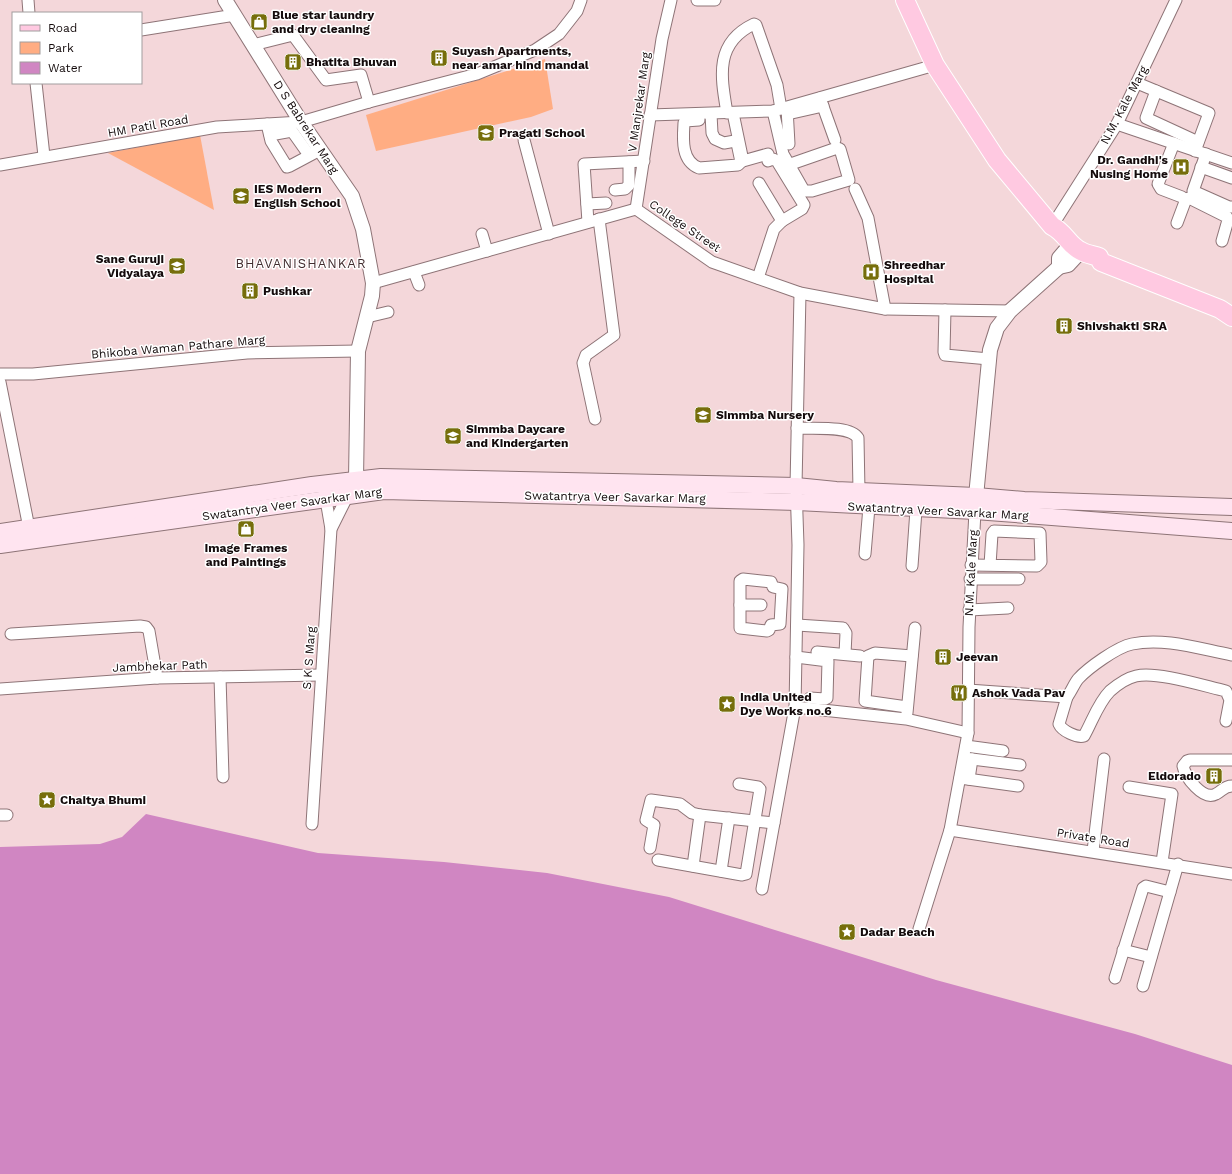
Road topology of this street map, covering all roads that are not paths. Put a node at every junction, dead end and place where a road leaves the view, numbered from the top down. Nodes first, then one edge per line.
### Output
1 (28, 0) edge
2 (225, 0) edge
3 (581, 0) edge
4 (671, 0) edge
5 (697, 0) edge
6 (715, 0) edge
7 (905, 0) edge
8 (1176, 0) edge
9 (29, 12) edge
10 (235, 15) junction
11 (142, 30) edge
12 (253, 44) junction
13 (935, 65) junction
14 (1137, 83) junction
15 (36, 84) edge
16 (1156, 91) junction
17 (369, 102) junction
18 (822, 102) junction
19 (782, 110) junction
20 (730, 113) junction
21 (650, 115) junction
22 (706, 117) junction
23 (301, 122) junction
24 (1117, 124) junction
25 (269, 129) junction
26 (524, 140) dead end
27 (835, 140) dead end
28 (1174, 143) junction
29 (789, 144) dead end
30 (1199, 150) junction
31 (315, 152) junction
32 (44, 156) junction
33 (644, 161) junction
34 (629, 162) junction
35 (1232, 164) edge
36 (0, 165) edge
37 (788, 165) junction
38 (1201, 167) junction
39 (1232, 178) edge
40 (759, 183) dead end
41 (614, 190) dead end
42 (855, 190) dead end
43 (1182, 197) junction
44 (1197, 198) junction
45 (587, 204) junction
46 (606, 204) dead end
47 (1232, 207) edge
48 (636, 209) junction
49 (599, 219) junction
50 (782, 221) junction
51 (588, 222) junction
52 (1052, 226) junction
53 (482, 234) dead end
54 (549, 234) junction
55 (1222, 242) dead end
56 (486, 251) junction
57 (1073, 251) junction
58 (414, 272) junction
59 (758, 278) junction
60 (373, 283) junction
61 (419, 285) dead end
62 (800, 293) junction
63 (885, 309) junction
64 (945, 310) junction
65 (1010, 311) junction
66 (388, 312) dead end
67 (367, 317) junction
68 (1232, 317) edge
69 (358, 351) junction
70 (989, 359) junction
71 (0, 374) edge
72 (0, 382) edge
73 (594, 419) dead end
74 (797, 428) junction
75 (356, 479) junction
76 (325, 483) junction
77 (796, 486) junction
78 (859, 491) junction
79 (347, 497) junction
80 (325, 499) junction
81 (797, 502) junction
82 (975, 504) junction
83 (869, 507) junction
84 (1232, 507) edge
85 (916, 510) junction
86 (1015, 514) junction
87 (29, 528) junction
88 (330, 529) junction
89 (1014, 531) junction
90 (1232, 531) edge
91 (0, 532) edge
92 (0, 545) edge
93 (865, 554) dead end
94 (971, 565) junction
95 (990, 565) junction
96 (912, 566) dead end
97 (970, 579) junction
98 (1019, 579) dead end
99 (740, 605) junction
100 (761, 605) dead end
101 (781, 606) junction
102 (797, 607) junction
103 (1008, 608) dead end
104 (969, 610) junction
105 (797, 626) junction
106 (915, 628) dead end
107 (11, 634) dead end
108 (796, 654) junction
109 (844, 654) junction
110 (1232, 655) edge
111 (860, 656) dead end
112 (912, 656) junction
113 (321, 675) junction
114 (220, 677) junction
115 (157, 678) junction
116 (0, 689) edge
117 (968, 690) junction
118 (810, 698) dead end
119 (1067, 698) junction
120 (908, 706) junction
121 (795, 707) junction
122 (906, 719) junction
123 (1226, 721) dead end
124 (968, 733) junction
125 (966, 746) junction
126 (1003, 751) dead end
127 (968, 759) junction
128 (1104, 759) dead end
129 (1232, 760) edge
130 (1020, 765) dead end
131 (223, 777) dead end
132 (965, 778) junction
133 (739, 784) dead end
134 (1018, 786) dead end
135 (1232, 786) edge
136 (1129, 787) dead end
137 (700, 815) junction
138 (729, 818) junction
139 (754, 821) junction
140 (774, 823) junction
141 (312, 824) dead end
142 (950, 830) junction
143 (650, 848) dead end
144 (1093, 851) junction
145 (658, 860) dead end
146 (1162, 862) junction
147 (1178, 864) junction
148 (693, 866) junction
149 (721, 871) junction
150 (1232, 874) edge
151 (762, 888) dead end
152 (1170, 892) junction
153 (919, 929) dead end
154 (1123, 950) junction
155 (1151, 957) junction
156 (1115, 978) dead end
157 (1143, 986) dead end

1 - 9 street
2 - 10 street, D S Babrekar Marg
3 - 17 street, HM Patil Road
4 - 21 street, V Manjrekar Marg
5 - 6 street
7 - 13 main road
8 - 14 street, N.M. Kale Marg
10 - 11 street
10 - 12 street, D S Babrekar Marg
12 - 17 street
12 - 23 street, D S Babrekar Marg
13 - 18 street
13 - 52 main road
14 - 16 street
14 - 24 street, N.M. Kale Marg
15 - 32 street
16 - 30 street
16 - 30 street
17 - 23 street, HM Patil Road
18 - 19 street
18 - 27 street
19 - 20 street
19 - 20 street
19 - 29 street
19 - 37 street
20 - 22 street
20 - 50 street
21 - 22 street
21 - 33 street, V Manjrekar Marg
22 - 22 street
23 - 25 street, HM Patil Road
23 - 31 street, D S Babrekar Marg
24 - 28 street
24 - 52 street, N.M. Kale Marg
25 - 31 street
25 - 31 street
25 - 32 street, HM Patil Road
26 - 54 street
28 - 30 street
28 - 43 street
30 - 35 street
30 - 38 street
30 - 43 street
31 - 60 street, D S Babrekar Marg
32 - 36 street, HM Patil Road
33 - 34 street
33 - 48 street, V Manjrekar Marg
34 - 41 street
34 - 45 street
37 - 37 street
38 - 39 street
38 - 44 street
40 - 50 street
42 - 63 street
43 - 44 street
44 - 47 street
44 - 55 street
45 - 46 street
45 - 51 street
48 - 49 street, College Street
48 - 59 street, College Street
49 - 51 street, College Street
49 - 73 street
50 - 59 street
51 - 54 street, College Street
52 - 57 main road
53 - 56 street
54 - 56 street, College Street
56 - 58 street, College Street
57 - 65 street, N.M. Kale Marg
57 - 68 main road
58 - 60 street, College Street
58 - 61 street
59 - 62 street, College Street
60 - 67 street, D S Babrekar Marg
62 - 63 street, College Street
62 - 74 street
63 - 64 street, College Street
64 - 65 street, College Street
64 - 70 street
65 - 70 street, N.M. Kale Marg
66 - 67 street
67 - 69 street, D S Babrekar Marg
69 - 71 street, Bhikoba Waman Pathare Marg
69 - 75 street, D S Babrekar Marg
70 - 82 street, N.M. Kale Marg
72 - 87 street
74 - 77 street
74 - 78 street
75 - 76 main road, Swatantrya Veer Savarkar Marg
75 - 77 main road, Swatantrya Veer Savarkar Marg
75 - 79 street, D S Babrekar Marg
76 - 80 street
76 - 87 main road, Swatantrya Veer Savarkar Marg
77 - 78 main road, Swatantrya Veer Savarkar Marg
77 - 81 street
78 - 82 main road, Swatantrya Veer Savarkar Marg
79 - 80 main road, Swatantrya Veer Savarkar Marg
79 - 81 main road, Swatantrya Veer Savarkar Marg
79 - 88 street, S K S Marg
80 - 88 street
80 - 92 main road, Swatantrya Veer Savarkar Marg
81 - 83 main road, Swatantrya Veer Savarkar Marg
81 - 102 street
82 - 84 main road, Swatantrya Veer Savarkar Marg
82 - 85 main road, Swatantrya Veer Savarkar Marg
82 - 86 main road, Swatantrya Veer Savarkar Marg
82 - 94 street, N.M. Kale Marg
83 - 85 main road, Swatantrya Veer Savarkar Marg
83 - 93 street
85 - 96 street
86 - 89 street
86 - 90 main road, Swatantrya Veer Savarkar Marg
87 - 91 main road, Swatantrya Veer Savarkar Marg
88 - 113 street, S K S Marg
89 - 95 street
89 - 95 street
94 - 95 street
94 - 97 street, N.M. Kale Marg
97 - 98 street
97 - 104 street, N.M. Kale Marg
99 - 100 street
99 - 101 street
99 - 101 street
101 - 102 street
102 - 105 street
103 - 104 street
104 - 117 street, N.M. Kale Marg
105 - 108 street
105 - 109 street
106 - 112 street
107 - 115 street
108 - 109 street
108 - 118 street
108 - 121 street
109 - 111 street
110 - 119 street
112 - 120 street
112 - 120 street
113 - 114 street, Jambhekar Path
113 - 141 street, S K S Marg
114 - 115 street, Jambhekar Path
114 - 131 street
115 - 116 street, Jambhekar Path
117 - 119 street
117 - 124 street, N.M. Kale Marg
119 - 123 street
120 - 122 street
121 - 122 street
121 - 140 street
122 - 124 street
124 - 125 street, N.M. Kale Marg
125 - 126 street
125 - 127 street, N.M. Kale Marg
127 - 130 street
127 - 132 street, N.M. Kale Marg
128 - 144 street
129 - 135 street
132 - 134 street
132 - 142 street, N.M. Kale Marg
133 - 139 street
136 - 146 street
137 - 138 street
137 - 143 street
137 - 148 street
138 - 139 street
138 - 149 street
139 - 140 street
139 - 149 street
140 - 151 street
142 - 144 street, Private Road
142 - 153 street, N.M. Kale Marg
144 - 146 street, Private Road
145 - 148 street
146 - 147 street, Private Road
147 - 150 street, Private Road
147 - 152 street
148 - 149 street
152 - 154 street
152 - 155 street
154 - 155 street
154 - 156 street
155 - 157 street

